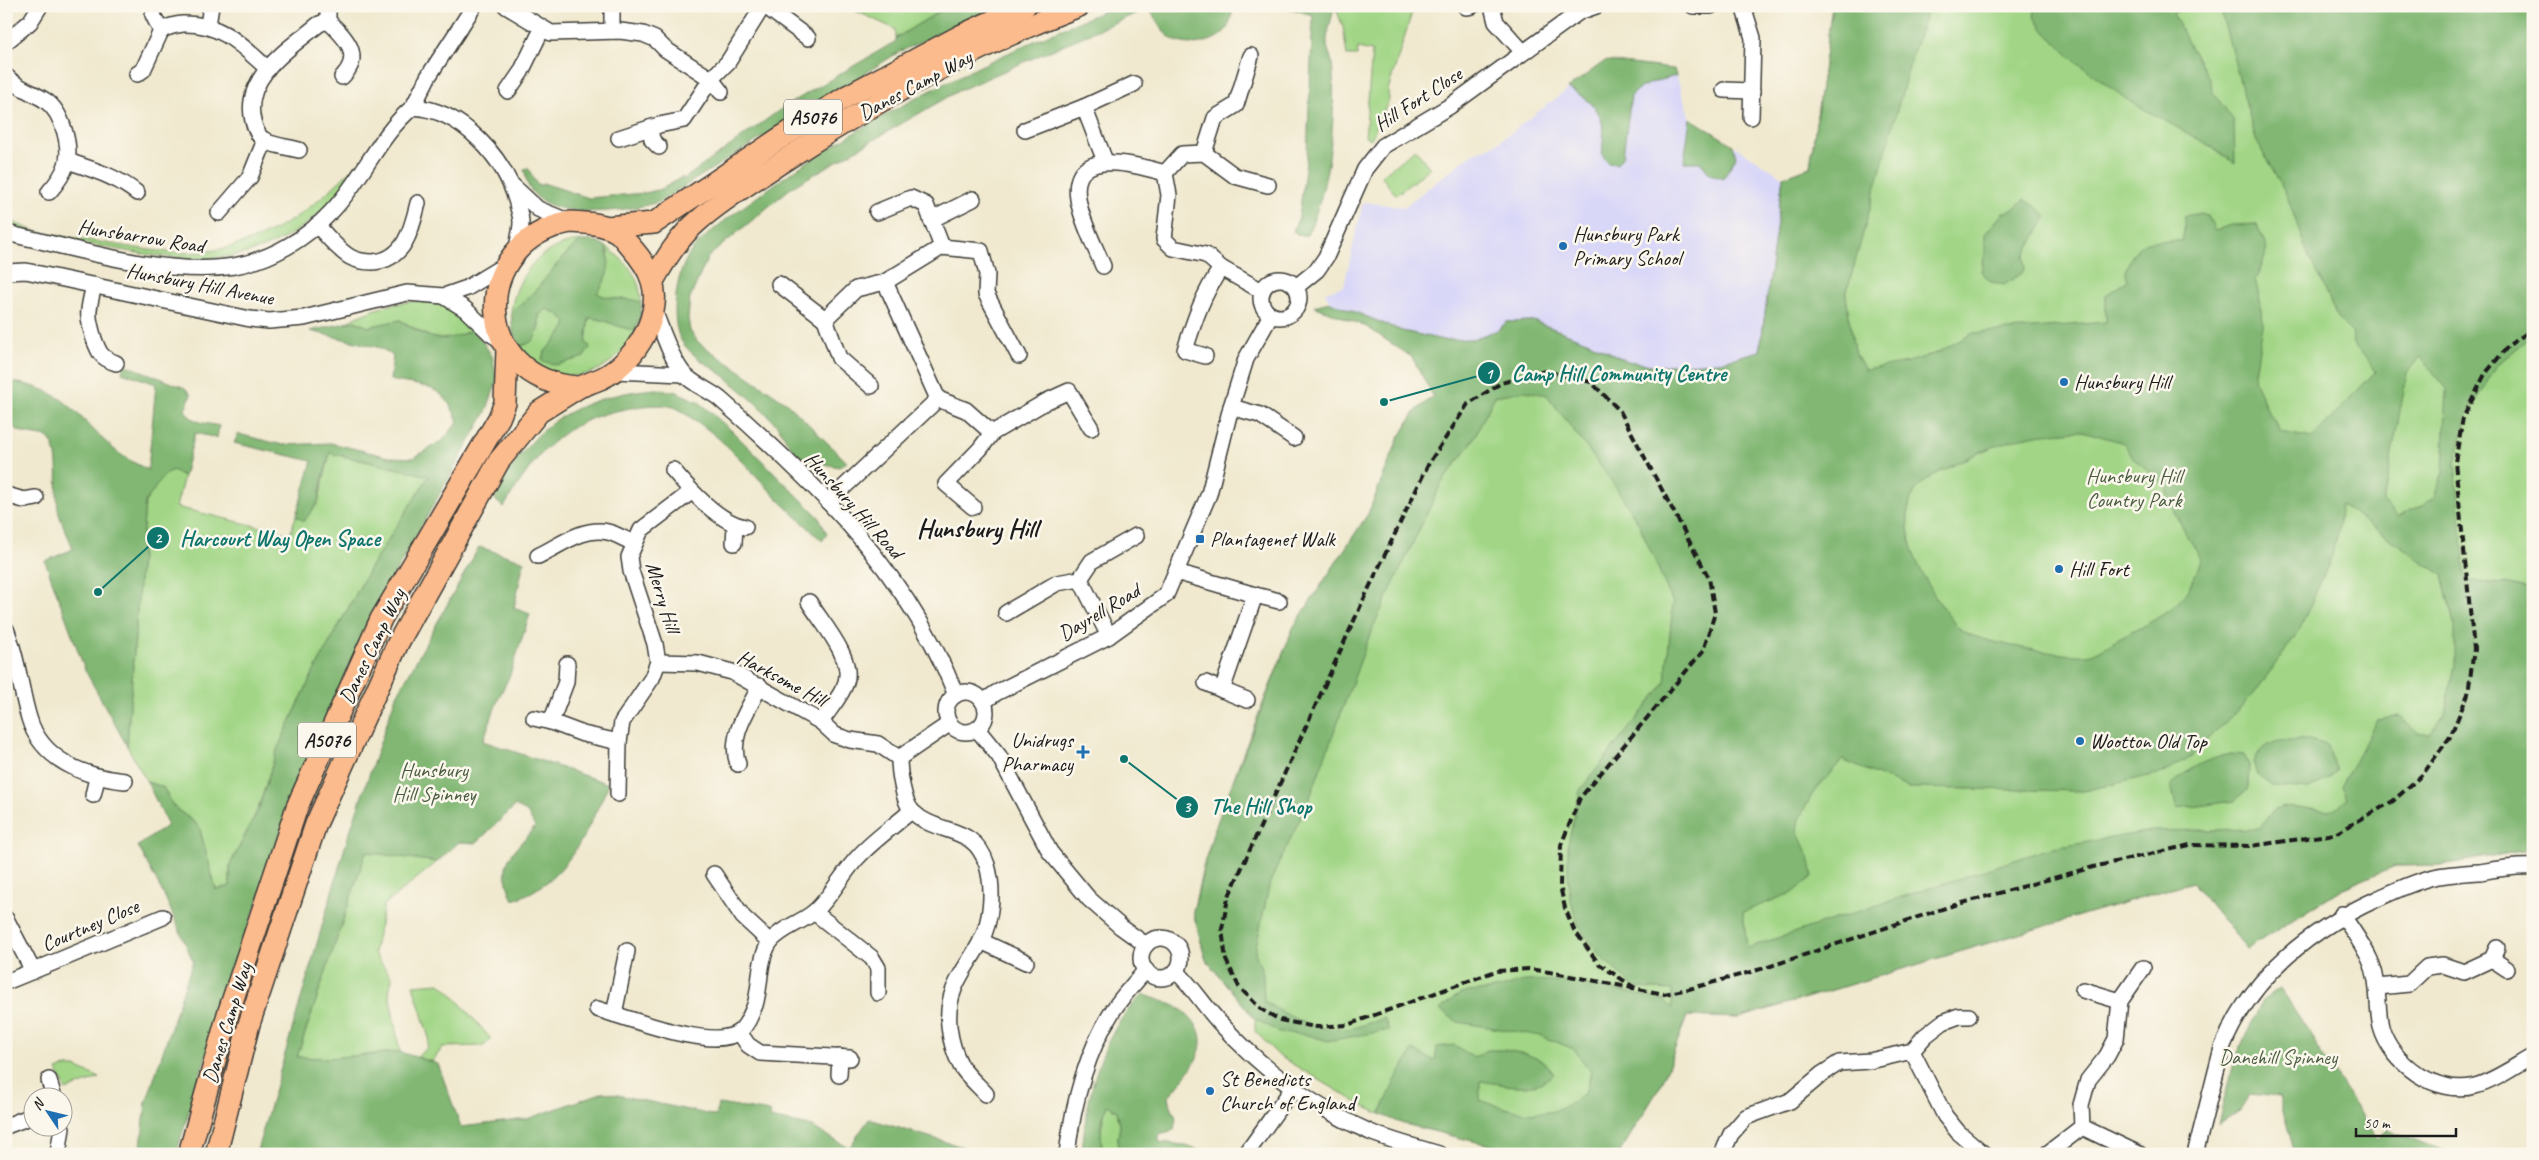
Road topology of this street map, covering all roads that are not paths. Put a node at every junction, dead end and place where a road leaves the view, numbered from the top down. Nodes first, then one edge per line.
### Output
1 (40, 6) edge
2 (211, 6) edge
3 (474, 6) edge
4 (506, 6) edge
5 (612, 6) edge
6 (764, 6) edge
7 (1026, 6) edge
8 (1079, 6) edge
9 (1492, 6) edge
10 (1596, 6) edge
11 (1692, 6) edge
12 (1711, 6) edge
13 (1743, 6) edge
14 (328, 14) edge
15 (153, 15) dead end
16 (208, 25) junction
17 (542, 29) junction
18 (161, 31) junction
19 (612, 31) junction
20 (808, 38) dead end
21 (6, 42) edge
22 (1523, 52) junction
23 (1251, 56) dead end
24 (268, 69) junction
25 (137, 74) dead end
26 (6, 76) edge
27 (342, 77) dead end
28 (711, 79) junction
29 (1134, 84) dead end
30 (1724, 90) dead end
31 (1752, 90) junction
32 (508, 91) dead end
33 (721, 92) dead end
34 (413, 107) junction
35 (1084, 108) junction
36 (1751, 117) dead end
37 (650, 128) junction
38 (1025, 130) dead end
39 (619, 138) dead end
40 (265, 140) junction
41 (659, 147) dead end
42 (299, 150) dead end
43 (1204, 153) junction
44 (68, 161) junction
45 (1106, 161) junction
46 (1164, 173) junction
47 (512, 185) junction
48 (1268, 185) dead end
49 (50, 192) dead end
50 (137, 193) dead end
51 (973, 198) dead end
52 (418, 202) dead end
53 (877, 212) dead end
54 (220, 213) dead end
55 (932, 220) junction
56 (570, 222) junction
57 (317, 225) junction
58 (606, 227) junction
59 (6, 233) edge
60 (942, 247) junction
61 (511, 257) junction
62 (1103, 266) dead end
63 (1221, 268) junction
64 (6, 272) edge
65 (653, 282) junction
66 (885, 282) junction
67 (779, 284) dead end
68 (94, 285) junction
69 (1296, 287) junction
70 (1262, 291) junction
71 (444, 296) junction
72 (652, 306) junction
73 (1271, 315) junction
74 (825, 319) junction
75 (505, 345) junction
76 (1019, 356) dead end
77 (1205, 356) dead end
78 (116, 364) dead end
79 (615, 371) junction
80 (683, 374) junction
81 (871, 386) dead end
82 (579, 387) junction
83 (938, 399) junction
84 (1231, 406) junction
85 (1090, 428) dead end
86 (992, 433) junction
87 (1294, 438) dead end
88 (673, 470) dead end
89 (691, 492) junction
90 (6, 495) edge
91 (36, 498) dead end
92 (828, 502) junction
93 (973, 507) dead end
94 (1136, 536) dead end
95 (634, 543) junction
96 (734, 543) dead end
97 (538, 556) dead end
98 (1176, 572) junction
99 (1080, 579) junction
100 (1256, 595) junction
101 (1279, 601) dead end
102 (809, 602) dead end
103 (1006, 613) dead end
104 (6, 629) edge
105 (1109, 636) junction
106 (658, 662) junction
107 (567, 664) dead end
108 (12, 668) edge
109 (1206, 683) dead end
110 (760, 686) junction
111 (1222, 690) junction
112 (956, 695) junction
113 (1247, 700) dead end
114 (983, 702) junction
115 (534, 718) dead end
116 (551, 722) junction
117 (821, 722) junction
118 (950, 724) junction
119 (977, 729) junction
120 (619, 742) junction
121 (718, 752) dead end
122 (899, 758) junction
123 (97, 778) junction
124 (125, 781) dead end
125 (618, 794) dead end
126 (93, 795) dead end
127 (911, 811) junction
128 (2533, 866) edge
129 (714, 874) dead end
130 (814, 912) junction
131 (2342, 914) junction
132 (163, 917) dead end
133 (6, 919) edge
134 (981, 941) junction
135 (770, 942) junction
136 (1146, 944) junction
137 (626, 951) dead end
138 (1026, 962) dead end
139 (2143, 968) dead end
140 (2507, 969) dead end
141 (1146, 970) junction
142 (33, 971) junction
143 (1176, 971) junction
144 (6, 982) edge
145 (2378, 987) junction
146 (2083, 990) dead end
147 (878, 993) dead end
148 (2120, 1001) junction
149 (597, 1009) dead end
150 (614, 1014) junction
151 (1969, 1016) dead end
152 (739, 1032) junction
153 (1912, 1052) junction
154 (2531, 1062) edge
155 (839, 1075) dead end
156 (49, 1080) dead end
157 (51, 1088) edge
158 (1293, 1088) junction
159 (986, 1094) dead end
160 (22, 1120) edge
161 (6, 1126) edge
162 (2082, 1127) junction
163 (60, 1138) edge
164 (58, 1154) edge
165 (189, 1154) edge
166 (216, 1154) edge
167 (1067, 1154) edge
168 (1246, 1154) edge
169 (1439, 1154) edge
170 (1722, 1154) edge
171 (1984, 1154) edge
172 (2047, 1154) edge
173 (2138, 1154) edge
174 (2195, 1154) edge

1 - 21 street
2 - 16 street
3 - 34 street, Hunsbarrow Road
4 - 17 street
5 - 19 street
6 - 20 street
6 - 28 street
7 - 58 highway, Danes Camp Way / A5076
8 - 65 highway, Danes Camp Way / A5076
9 - 22 street
10 - 22 street, Hill Fort Close
11 - 12 street
13 - 31 street
14 - 24 street
14 - 27 street
15 - 18 street
16 - 18 street
16 - 24 street
17 - 19 street
17 - 32 street
18 - 25 street
19 - 28 street
22 - 69 street, Hill Fort Close
23 - 43 street
24 - 40 street
26 - 44 street
28 - 33 street
28 - 37 street
29 - 35 street
30 - 31 street
31 - 36 street
34 - 47 street
34 - 57 street, Hunsbarrow Road
35 - 38 street
35 - 45 street
37 - 39 street
37 - 41 street
40 - 42 street
40 - 54 street
43 - 46 street
43 - 48 street
44 - 49 street
44 - 50 street
45 - 46 street
45 - 62 street
46 - 63 street
47 - 56 street
47 - 61 street
51 - 55 street
52 - 57 street
53 - 55 street
55 - 60 street
56 - 58 highway
56 - 61 highway
57 - 59 street, Hunsbarrow Road
58 - 65 highway
60 - 66 street
60 - 76 street
61 - 71 street, Hunsbury Hill Avenue
61 - 75 highway
63 - 70 street
63 - 77 street
64 - 68 street, Hunsbury Hill Avenue
65 - 72 highway
66 - 74 street
66 - 83 street
67 - 74 street
68 - 71 street, Hunsbury Hill Avenue
68 - 78 street
69 - 70 street
69 - 73 street
70 - 73 street
71 - 75 street, Hunsbury Hill Avenue
72 - 79 highway
72 - 80 street, Hunsbury Hill Road
73 - 84 street, Dayrell Road
74 - 81 street
75 - 82 highway
75 - 165 highway, Danes Camp Way / A5076
79 - 80 street
79 - 82 highway
80 - 92 street, Hunsbury Hill Road
82 - 166 highway, Danes Camp Way / A5076
83 - 86 street
83 - 92 street
84 - 87 street
84 - 98 street, Dayrell Road
85 - 86 street
86 - 93 street
88 - 89 street
89 - 95 street, Merry Hill
89 - 96 street
90 - 91 street
92 - 112 street, Hunsbury Hill Road
94 - 99 street
95 - 97 street, Merry Hill
95 - 106 street, Merry Hill
98 - 100 street
98 - 105 street, Dayrell Road
99 - 103 street
99 - 105 street
100 - 101 street
100 - 111 street
102 - 117 street
104 - 108 street
105 - 114 street, Dayrell Road
106 - 110 street, Harksome Hill
106 - 120 street
107 - 116 street
108 - 123 street
109 - 111 street
110 - 117 street, Harksome Hill
110 - 121 street
111 - 113 street
112 - 114 street
112 - 118 street
114 - 119 street
115 - 116 street
116 - 120 street
117 - 122 street, Harksome Hill
118 - 119 street
118 - 122 street
119 - 136 street
120 - 125 street
122 - 127 street
123 - 124 street
123 - 126 street
127 - 130 street
127 - 134 street
128 - 131 street
129 - 135 street
130 - 135 street
130 - 147 street
131 - 145 street
131 - 174 street
132 - 142 street, Courtney Close
133 - 142 street
134 - 138 street
134 - 159 street
135 - 152 street
136 - 141 street
136 - 143 street
137 - 150 street
139 - 148 street
140 - 145 street
141 - 143 street
141 - 167 street
142 - 144 street, Courtney Close
143 - 158 street
145 - 154 street
146 - 148 street
148 - 162 street
149 - 150 street
150 - 152 street
151 - 153 street
152 - 155 street
153 - 170 street
153 - 171 street
156 - 157 street
158 - 168 street
158 - 169 street
160 - 161 street
162 - 172 street
162 - 173 street
163 - 164 street

